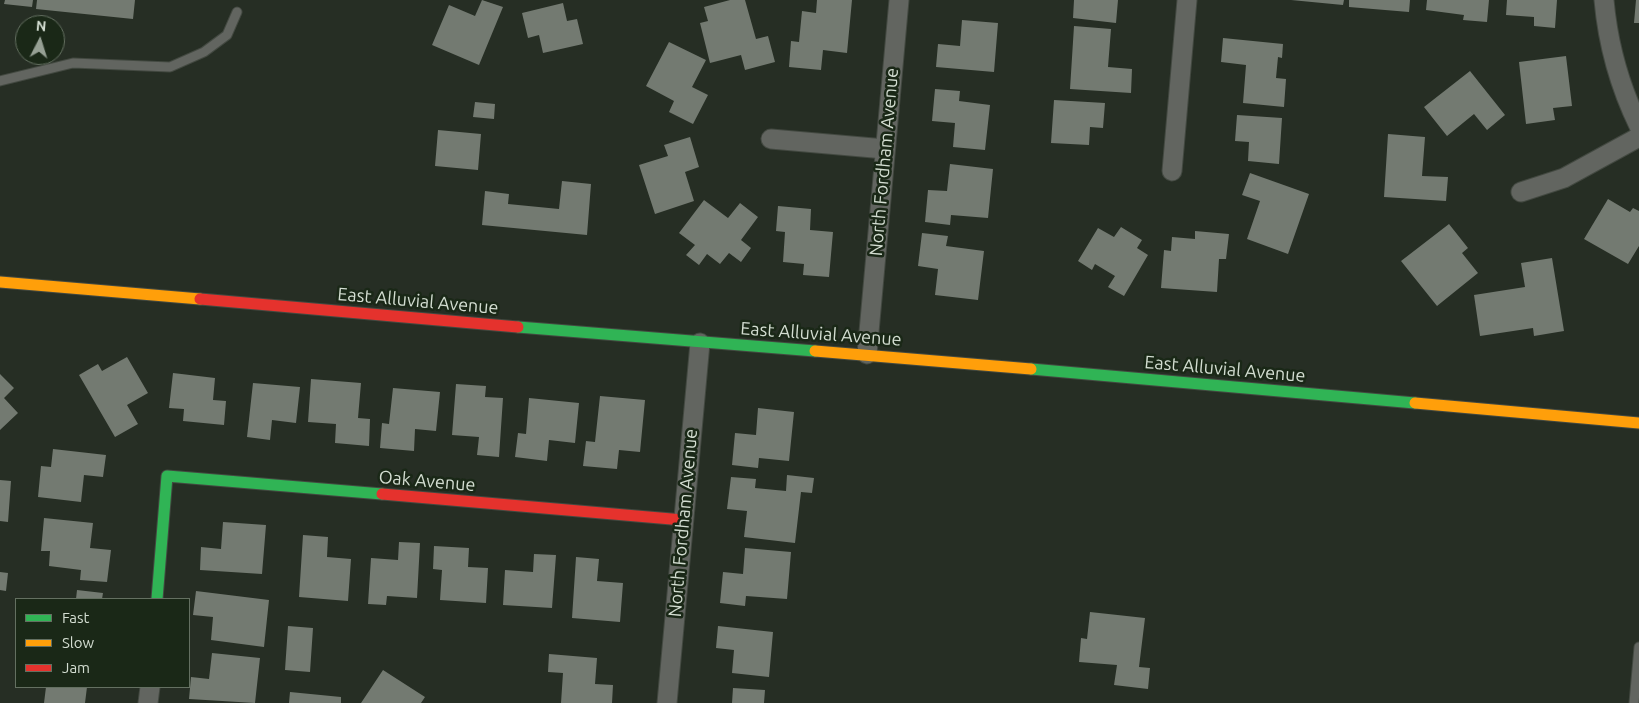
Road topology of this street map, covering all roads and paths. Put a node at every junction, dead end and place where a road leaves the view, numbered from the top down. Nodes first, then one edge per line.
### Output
1 (899, 0) edge
2 (1187, 0) edge
3 (1604, 0) edge
4 (237, 12) dead end
5 (0, 81) edge
6 (1639, 126) edge
7 (1639, 137) edge
8 (772, 139) dead end
9 (885, 149) junction
10 (1172, 171) dead end
11 (1521, 192) dead end
12 (0, 282) edge
13 (700, 343) junction
14 (867, 354) junction
15 (1639, 423) edge
16 (683, 520) junction
17 (157, 598) edge
18 (1639, 647) edge
19 (150, 688) edge
20 (148, 703) edge
21 (667, 703) edge
22 (1634, 703) edge

1 - 9 street, North Fordham Avenue
2 - 10 street
3 - 6 street
4 - 5 lane
7 - 11 street
8 - 9 street
9 - 14 street, North Fordham Avenue
12 - 13 street, East Alluvial Avenue
13 - 14 street, East Alluvial Avenue
13 - 16 street, North Fordham Avenue
14 - 15 street, East Alluvial Avenue
16 - 17 street, Oak Avenue
16 - 21 street, North Fordham Avenue
18 - 22 lane
19 - 20 street

